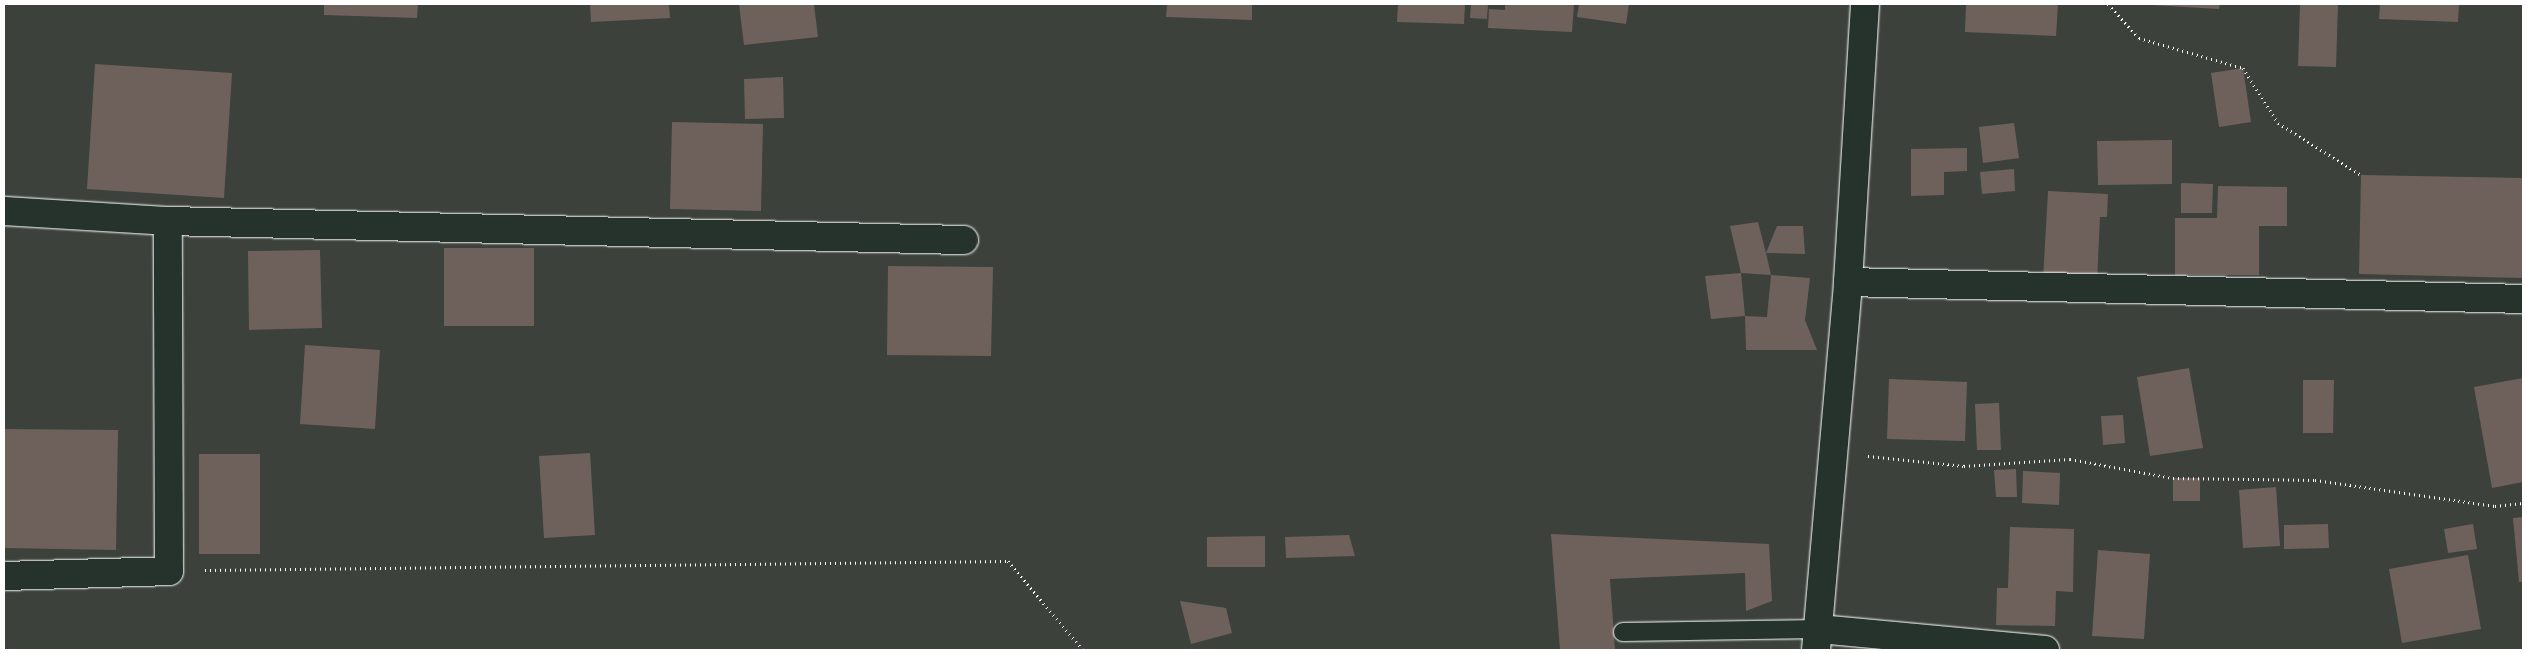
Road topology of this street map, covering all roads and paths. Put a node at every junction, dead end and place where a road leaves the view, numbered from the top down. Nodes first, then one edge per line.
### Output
1 (1865, 4) edge
2 (2108, 4) edge
3 (2361, 175) dead end
4 (4, 211) edge
5 (168, 221) junction
6 (964, 240) dead end
7 (1848, 282) junction
8 (2523, 299) edge
9 (1834, 452) junction
10 (2523, 504) edge
11 (169, 571) junction
12 (4, 576) edge
13 (1623, 632) dead end
14 (1817, 640) edge
15 (1083, 650) edge
16 (2045, 650) edge

1 - 7 street
2 - 3 path
4 - 5 street
5 - 6 street
5 - 11 street
7 - 8 street
7 - 9 street
9 - 10 path
9 - 14 street
11 - 12 street
11 - 15 path
13 - 14 lane
14 - 16 street

